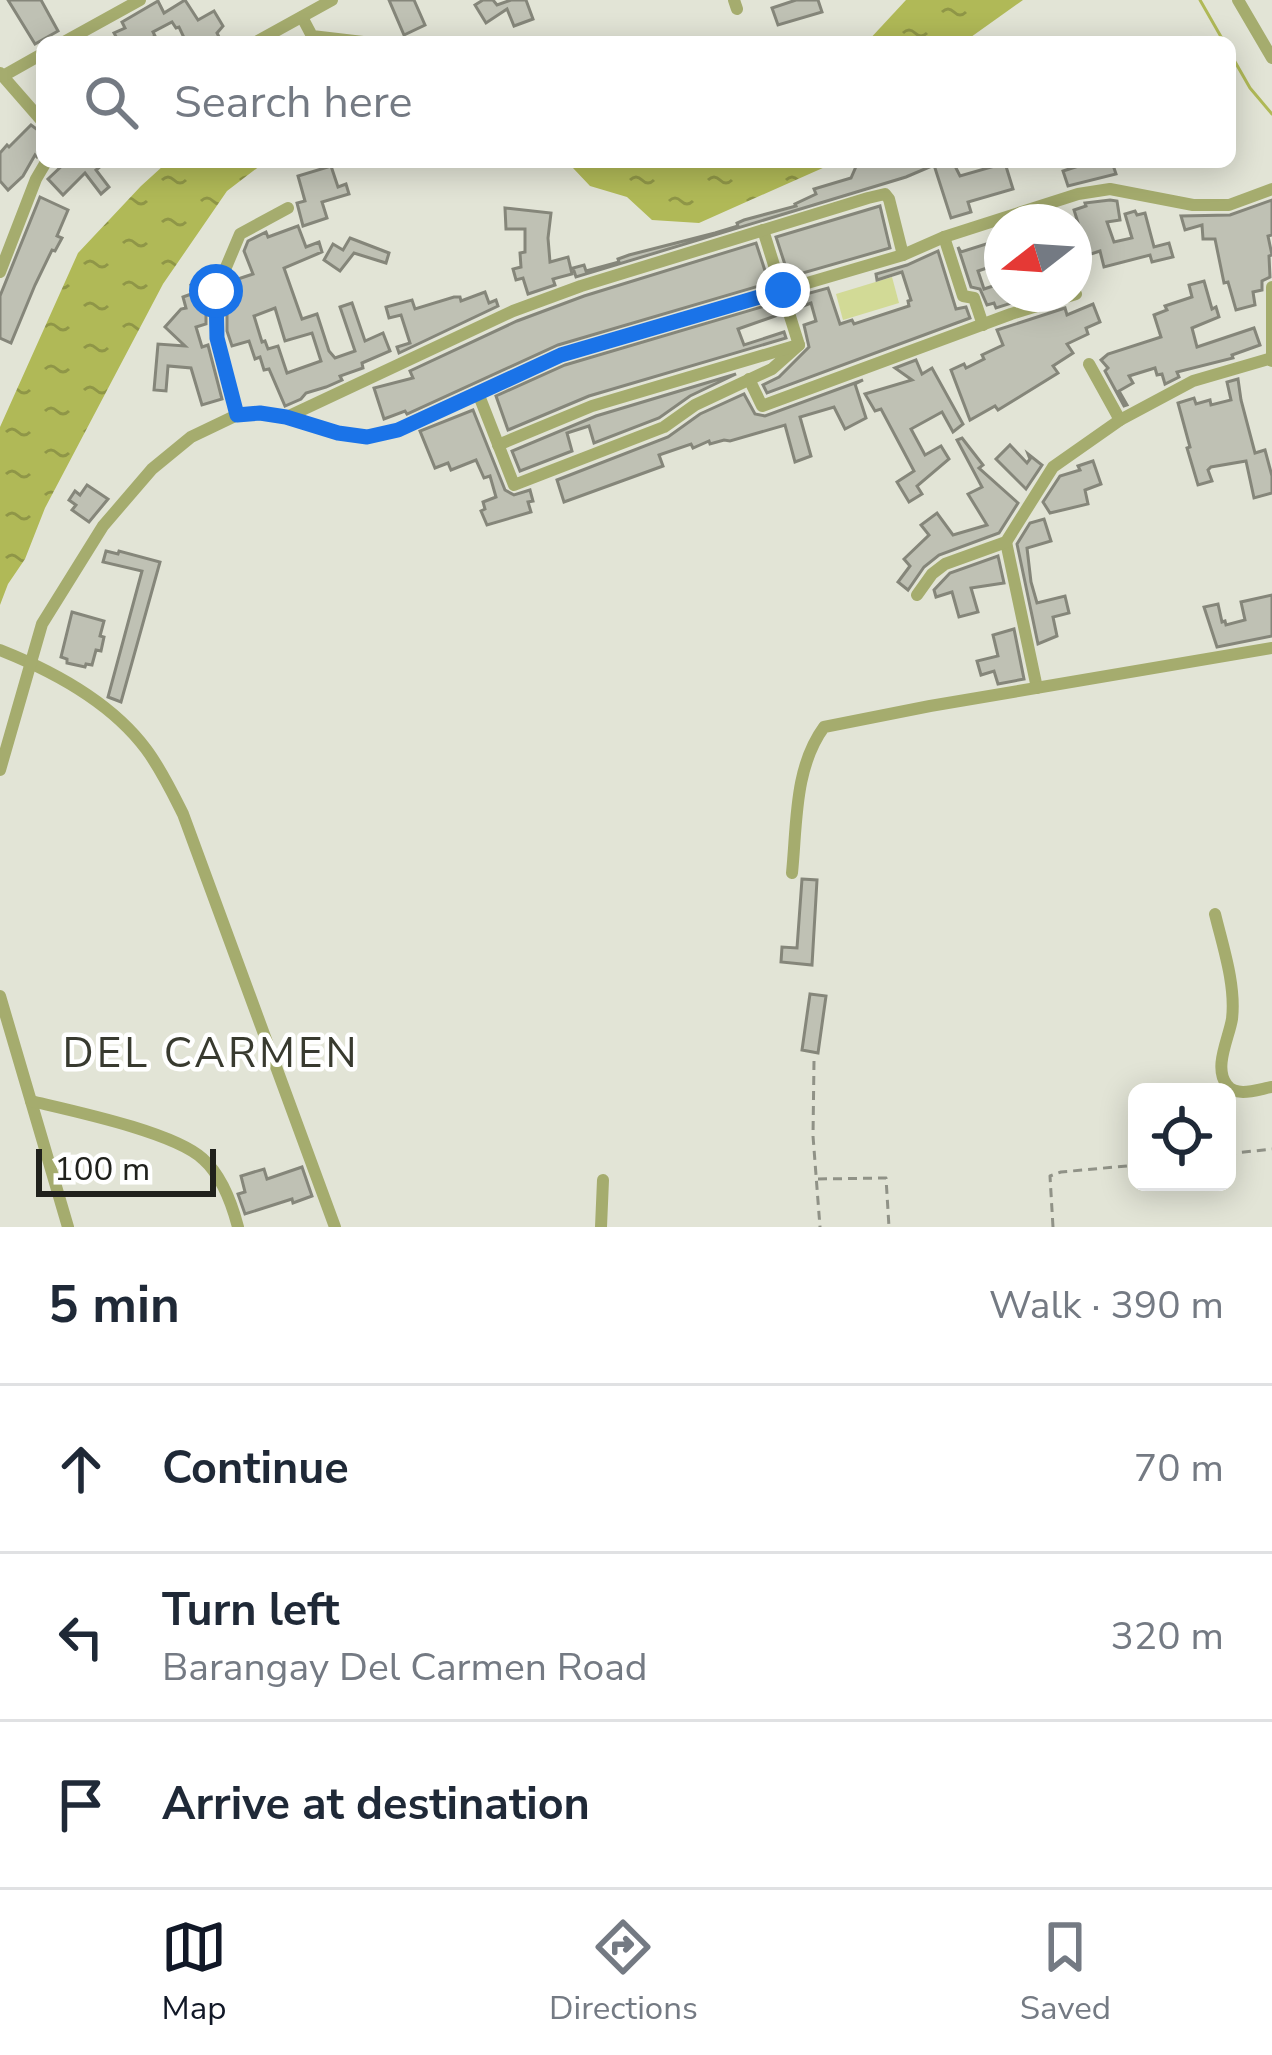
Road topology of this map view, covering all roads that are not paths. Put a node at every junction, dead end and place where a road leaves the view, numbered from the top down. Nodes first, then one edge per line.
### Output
1 (140, 0) edge
2 (332, 0) edge
3 (1238, 0) edge
4 (302, 16) junction
5 (75, 36) edge
6 (267, 36) edge
7 (312, 36) edge
8 (36, 57) edge
9 (1272, 58) edge
10 (1, 74) edge
11 (36, 114) edge
12 (42, 168) edge
13 (1272, 189) edge
14 (288, 208) dead end
15 (0, 227) edge
16 (763, 230) junction
17 (15, 235) junction
18 (944, 237) junction
19 (903, 255) junction
20 (0, 272) edge
21 (1272, 287) edge
22 (783, 290) junction
23 (1022, 312) edge
24 (983, 325) junction
25 (799, 345) junction
26 (1272, 360) edge
27 (1088, 364) dead end
28 (749, 379) junction
29 (478, 393) junction
30 (237, 415) junction
31 (286, 417) junction
32 (1120, 420) junction
33 (498, 446) junction
34 (1006, 542) junction
35 (917, 595) dead end
36 (1272, 648) edge
37 (0, 650) edge
38 (31, 662) junction
39 (1037, 688) junction
40 (0, 770) edge
41 (792, 873) dead end
42 (1215, 914) dead end
43 (0, 995) edge
44 (1272, 1087) edge
45 (31, 1101) junction
46 (603, 1180) dead end
47 (68, 1227) edge
48 (238, 1227) edge
49 (335, 1227) edge
50 (602, 1227) edge

1 - 5 street
2 - 4 street
3 - 9 street
4 - 6 street
4 - 7 street
8 - 10 street
10 - 11 street
12 - 17 street
13 - 18 street
14 - 30 street
15 - 17 street
16 - 19 street
16 - 22 street
16 - 31 street
17 - 20 street
18 - 19 street
18 - 24 street
19 - 22 street
21 - 26 street
22 - 25 street
22 - 29 street
23 - 24 street
24 - 28 street
25 - 28 street
25 - 33 street
26 - 32 street
27 - 32 street
28 - 33 street
29 - 31 street
29 - 33 street
30 - 31 street
30 - 38 street
32 - 34 street
34 - 35 street
34 - 39 street
36 - 39 street
37 - 38 street
38 - 40 street
38 - 49 street
39 - 41 street
42 - 44 street
43 - 45 street
45 - 47 street
45 - 48 street
46 - 50 street

